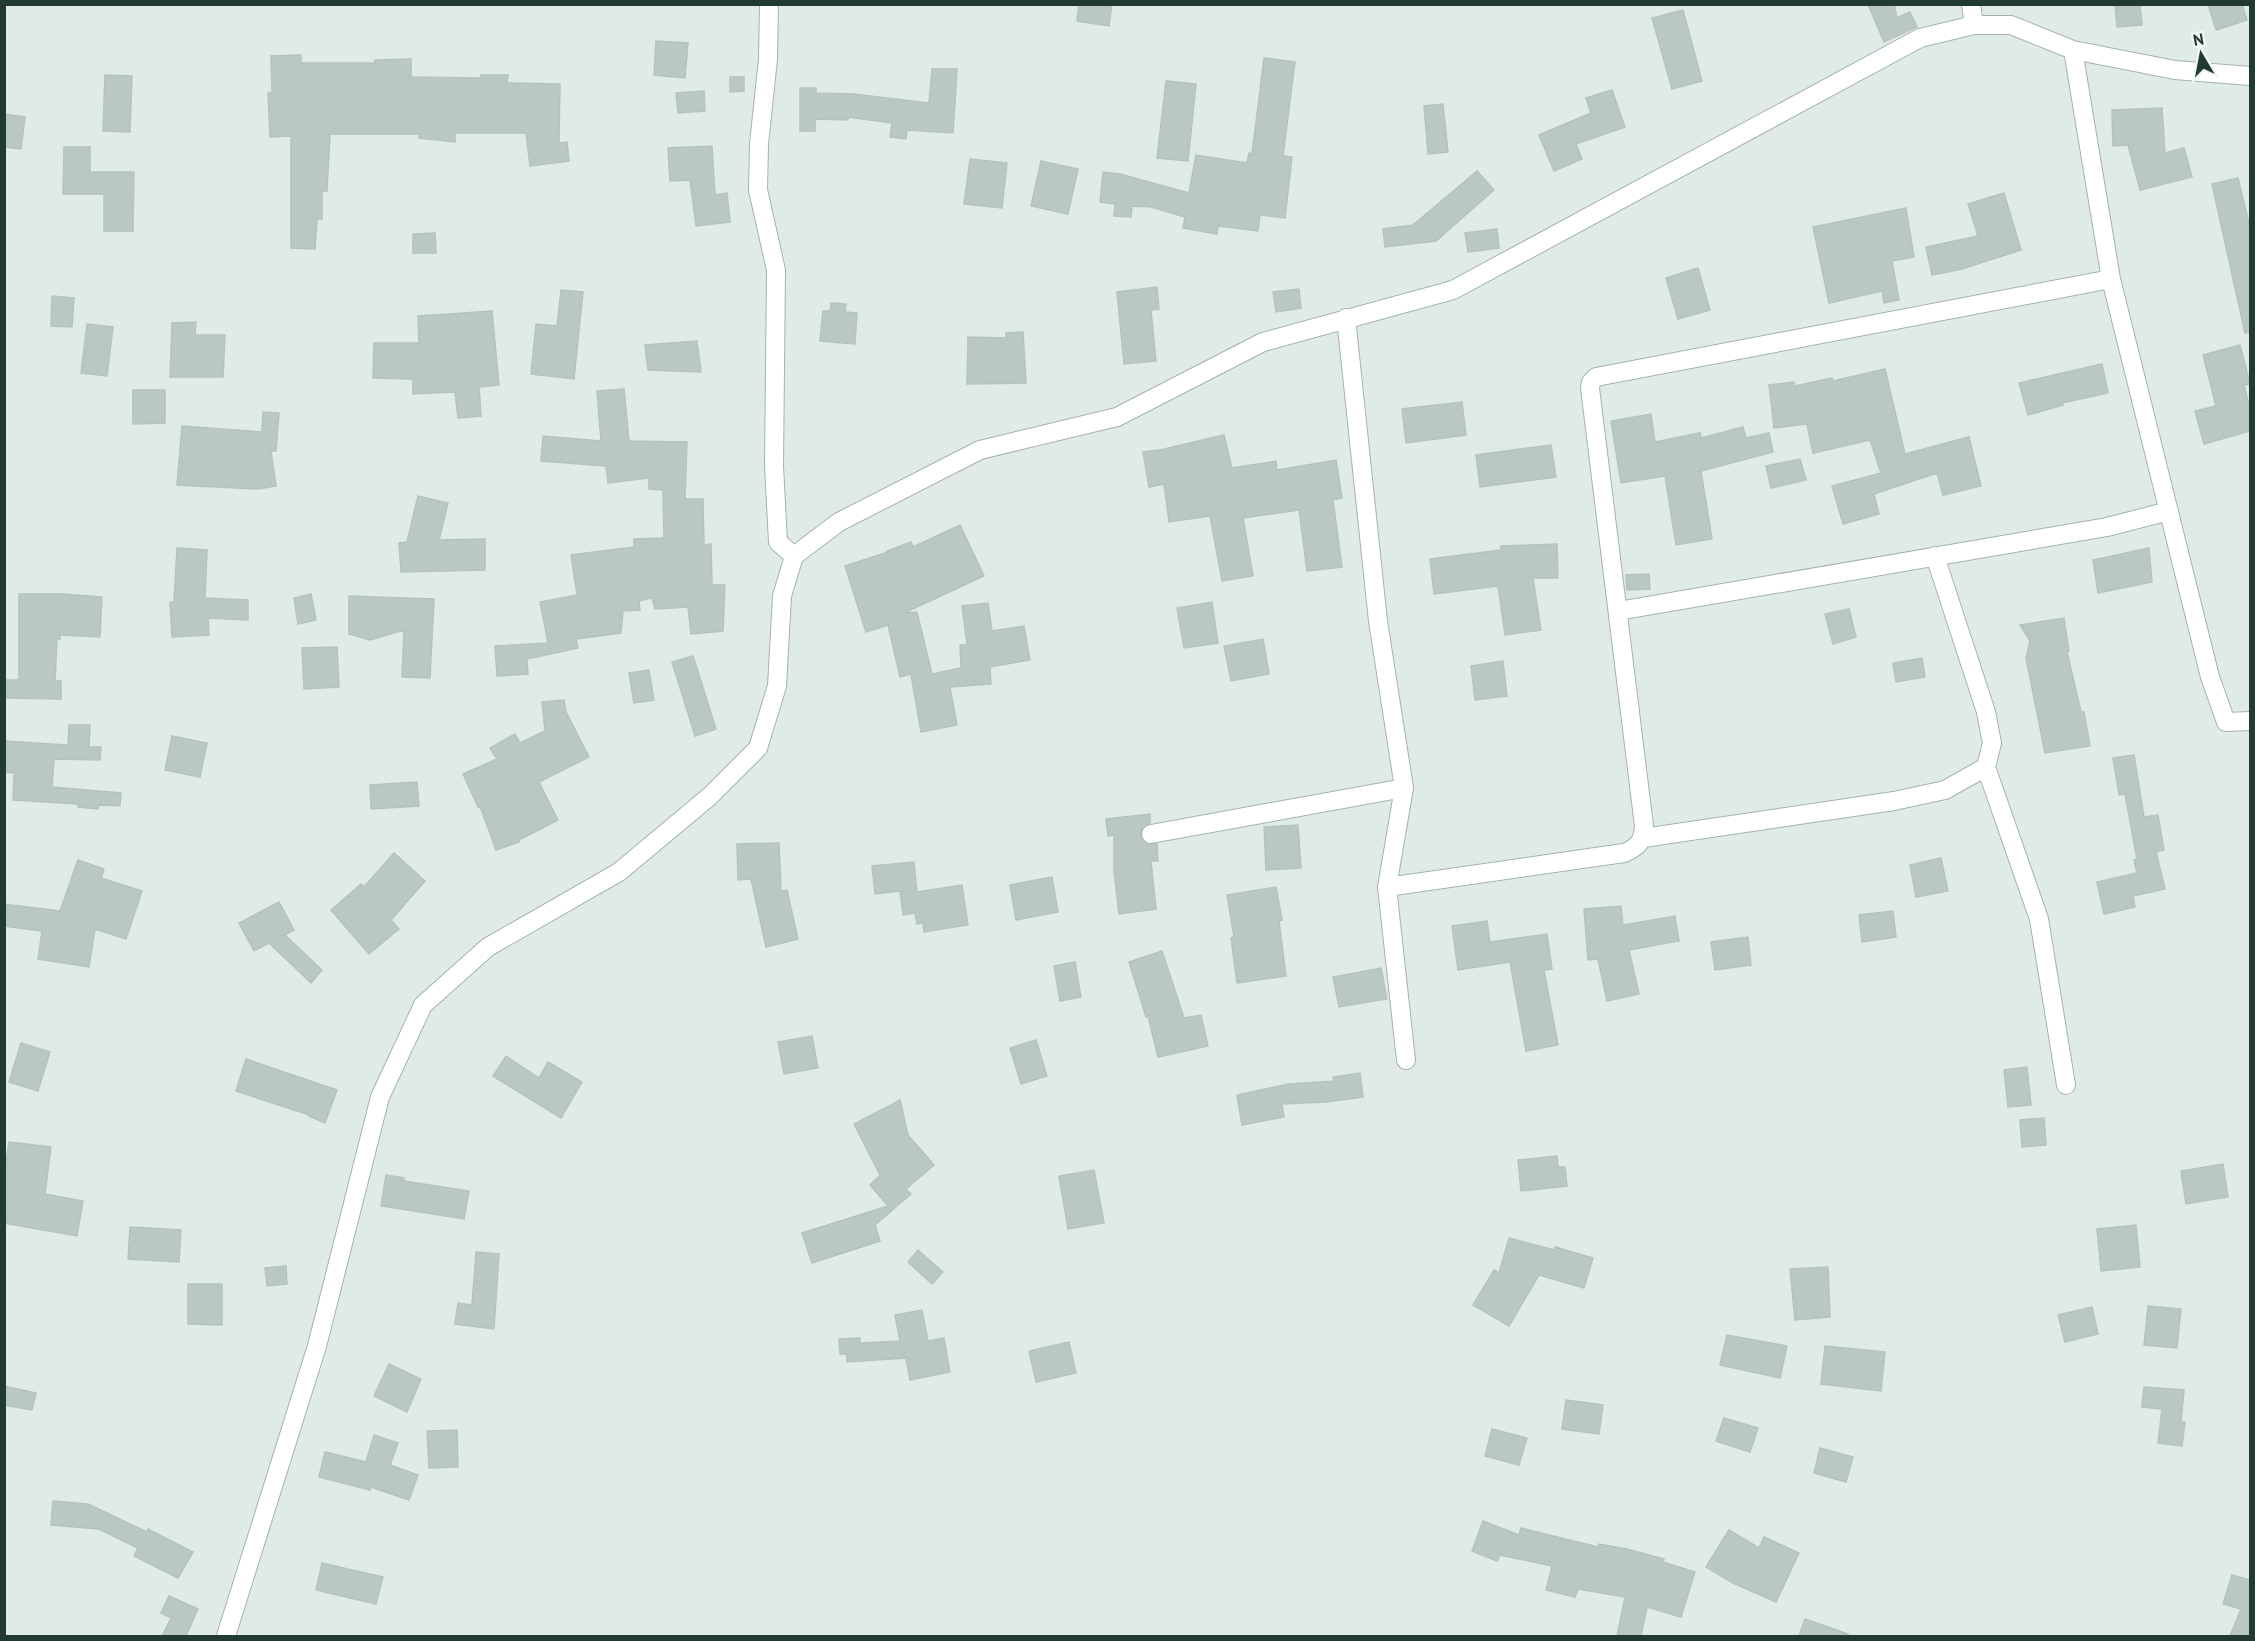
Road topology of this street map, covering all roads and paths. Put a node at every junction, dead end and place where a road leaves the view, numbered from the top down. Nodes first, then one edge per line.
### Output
1 (769, 4) edge
2 (1971, 4) edge
3 (1974, 25) junction
4 (2073, 50) junction
5 (2250, 75) edge
6 (2111, 279) junction
7 (1346, 318) junction
8 (2169, 511) junction
9 (794, 556) junction
10 (1935, 556) junction
11 (1618, 611) junction
12 (2250, 721) edge
13 (1986, 767) junction
14 (1404, 788) junction
15 (1151, 834) dead end
16 (1643, 838) junction
17 (1387, 887) junction
18 (1406, 1060) dead end
19 (2066, 1085) dead end
20 (226, 1636) edge

1 - 9 street
2 - 3 street
3 - 4 street
3 - 7 street
4 - 5 street
4 - 6 street
6 - 8 street
6 - 11 street
7 - 9 street
7 - 14 street
8 - 10 street
8 - 12 street
9 - 20 street
10 - 11 street
10 - 13 street
11 - 16 street
13 - 16 street
13 - 19 street
14 - 15 street
14 - 17 street
16 - 17 street
17 - 18 street

